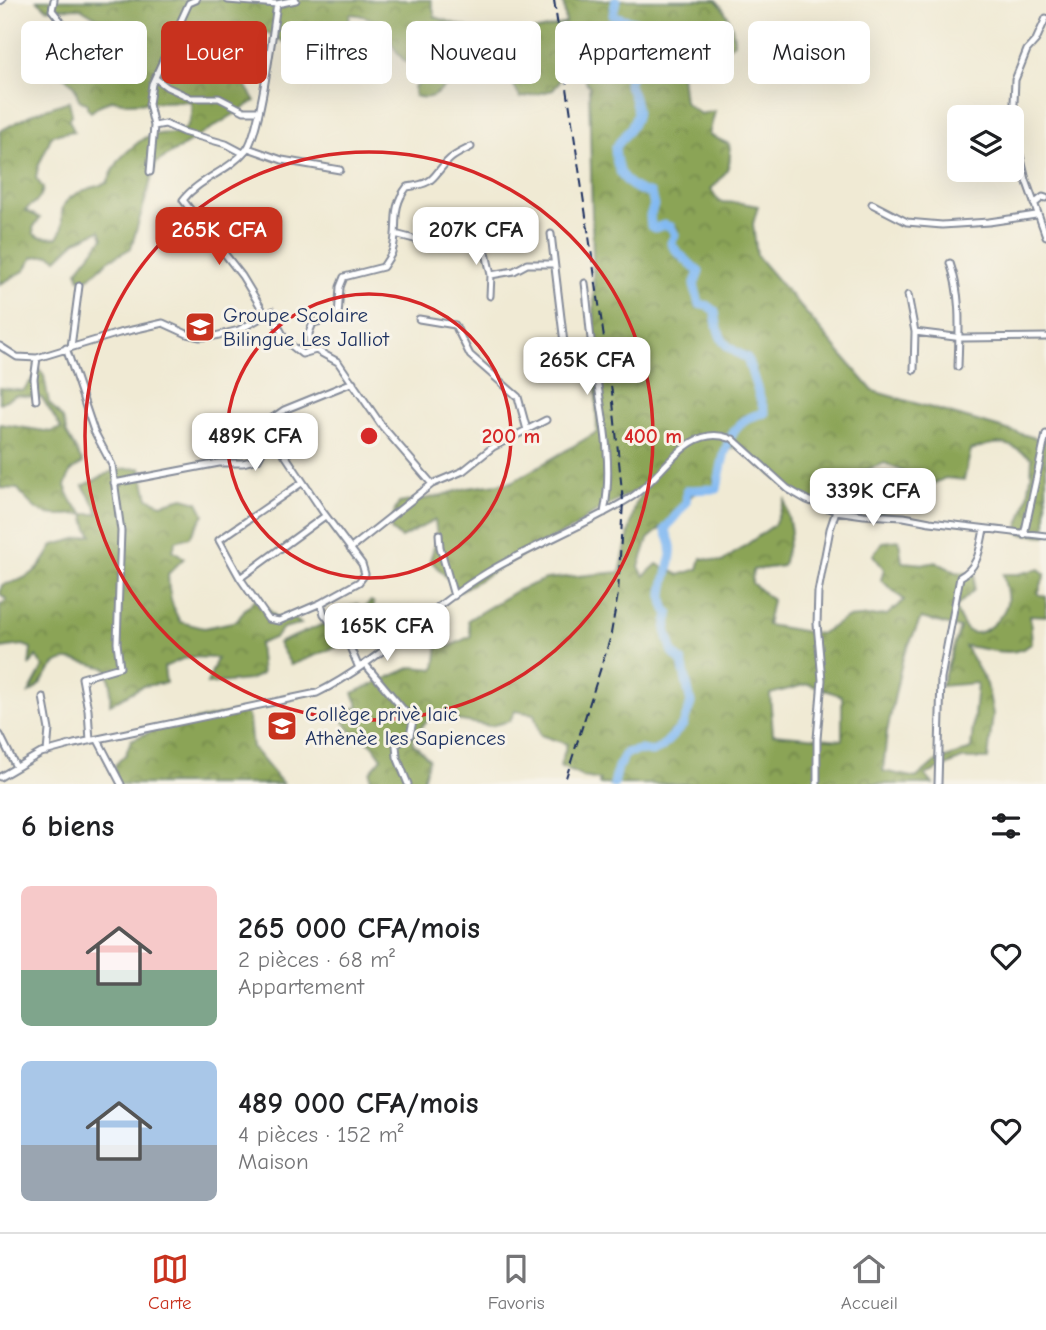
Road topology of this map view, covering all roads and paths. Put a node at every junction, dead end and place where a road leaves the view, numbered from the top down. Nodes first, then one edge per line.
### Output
1 (54, 0) edge
2 (196, 0) edge
3 (228, 0) edge
4 (296, 0) edge
5 (277, 4) junction
6 (1046, 18) edge
7 (61, 21) edge
8 (155, 78) junction
9 (259, 111) junction
10 (154, 126) junction
11 (471, 147) dead end
12 (246, 151) junction
13 (340, 170) dead end
14 (150, 172) dead end
15 (1046, 198) edge
16 (872, 204) dead end
17 (1034, 204) junction
18 (1036, 215) junction
19 (524, 232) dead end
20 (395, 234) junction
21 (551, 234) dead end
22 (1045, 234) edge
23 (482, 235) junction
24 (950, 263) dead end
25 (554, 264) junction
26 (491, 275) junction
27 (585, 283) dead end
28 (79, 286) dead end
29 (908, 295) dead end
30 (490, 296) dead end
31 (273, 311) dead end
32 (265, 314) junction
33 (419, 319) dead end
34 (915, 332) junction
35 (1046, 337) edge
36 (959, 338) junction
37 (0, 346) edge
38 (592, 347) junction
39 (68, 348) junction
40 (310, 351) junction
41 (37, 358) junction
42 (958, 367) dead end
43 (914, 370) dead end
44 (353, 382) junction
45 (36, 400) dead end
46 (546, 420) dead end
47 (527, 430) junction
48 (1046, 434) edge
49 (270, 437) junction
50 (114, 482) junction
51 (303, 482) junction
52 (432, 484) junction
53 (836, 511) junction
54 (604, 513) junction
55 (326, 516) junction
56 (984, 529) junction
57 (439, 534) dead end
58 (1024, 535) junction
59 (1046, 536) edge
60 (351, 549) junction
61 (240, 578) junction
62 (454, 596) junction
63 (321, 603) junction
64 (362, 666) junction
65 (43, 697) dead end
66 (0, 735) edge
67 (98, 740) junction
68 (90, 741) junction
69 (47, 752) junction
70 (16, 767) junction
71 (0, 777) edge
72 (121, 784) edge
73 (408, 784) edge
74 (817, 784) edge
75 (939, 784) edge

1 - 7 street
2 - 8 street
3 - 5 street
4 - 5 street
5 - 9 street
6 - 17 street
8 - 9 street
8 - 10 street
9 - 12 street
10 - 12 street
10 - 14 street
11 - 20 street
12 - 13 street
12 - 32 street
15 - 17 street
16 - 18 street
17 - 18 street
18 - 22 street
19 - 23 street
20 - 23 street
20 - 40 street
21 - 25 street
23 - 26 street
24 - 36 street
25 - 26 street
25 - 38 street
26 - 30 street
27 - 38 street
28 - 39 street
29 - 34 street
31 - 32 street
32 - 39 street
32 - 40 street
33 - 47 street
34 - 36 street
34 - 43 street
35 - 36 street
36 - 42 street
37 - 41 street
38 - 54 street
39 - 41 street
39 - 50 street
40 - 44 street
41 - 45 street
44 - 49 street
44 - 52 street
46 - 47 street
47 - 52 street
48 - 58 street
49 - 50 street
49 - 51 street
50 - 68 street
51 - 55 street
51 - 61 street
52 - 60 street
53 - 54 street
53 - 56 street
53 - 74 street
54 - 62 street
55 - 60 street
55 - 61 street
56 - 58 street
56 - 75 street
57 - 62 street
58 - 59 street
60 - 63 street
61 - 63 street
62 - 64 street
63 - 64 street
64 - 67 street
64 - 73 street
65 - 69 street
66 - 70 street
67 - 68 street
67 - 72 street
68 - 69 street
69 - 70 street
70 - 71 street

